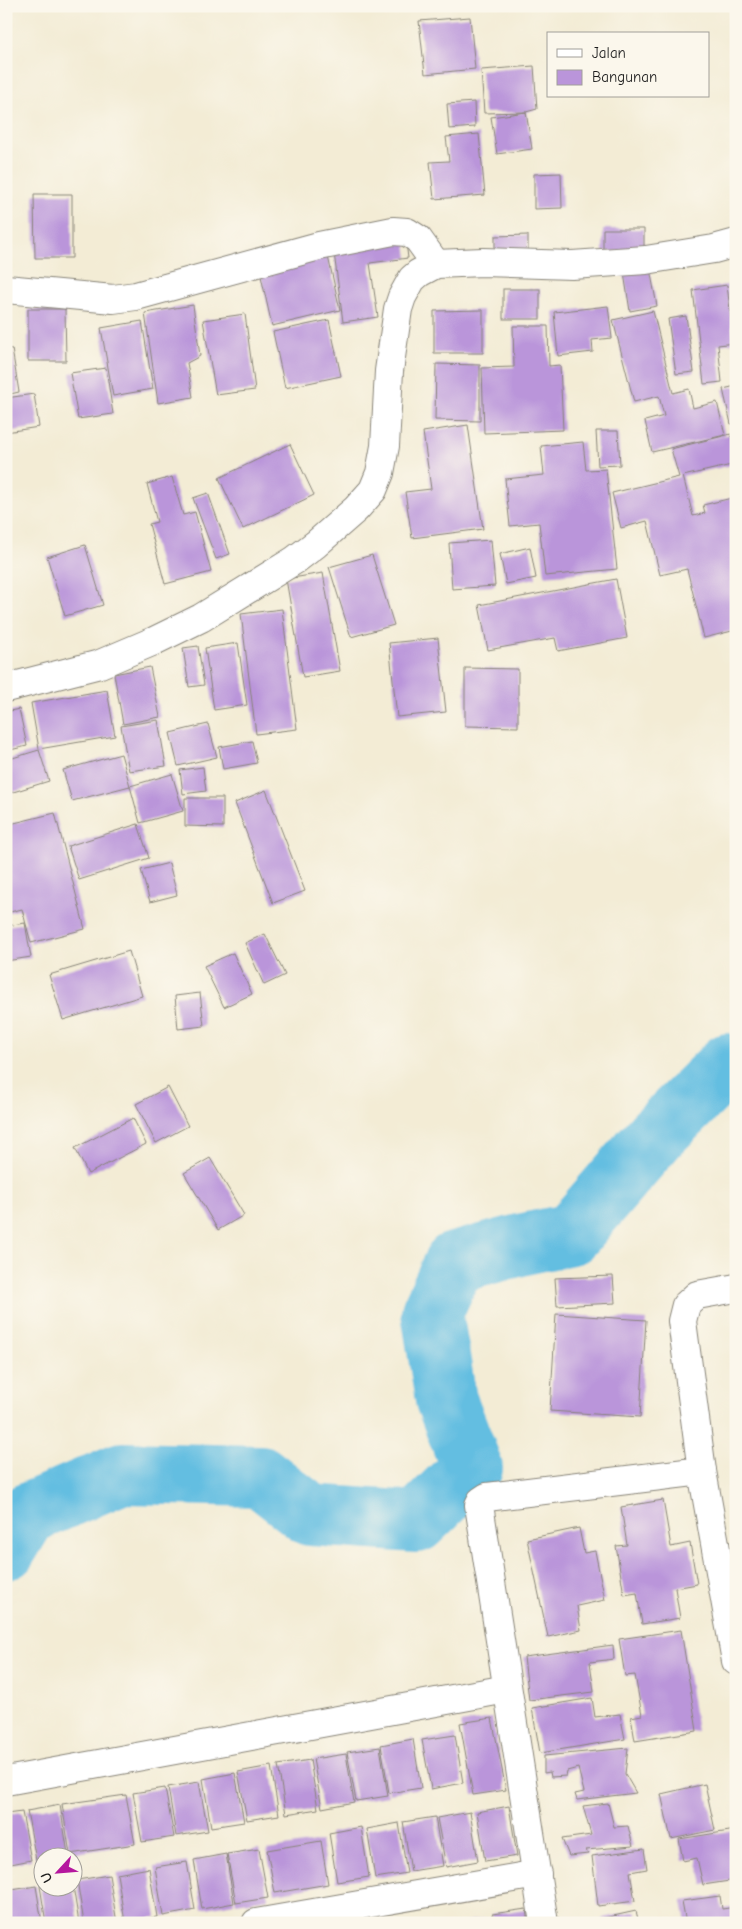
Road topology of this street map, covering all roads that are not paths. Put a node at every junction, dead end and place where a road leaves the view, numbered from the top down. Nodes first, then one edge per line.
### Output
1 (736, 242) edge
2 (436, 264) junction
3 (6, 289) edge
4 (6, 688) edge
5 (736, 1288) edge
6 (702, 1471) junction
7 (736, 1661) edge
8 (506, 1689) junction
9 (6, 1780) edge
10 (536, 1874) junction
11 (256, 1923) edge
12 (544, 1923) edge

1 - 2 street
2 - 3 street
2 - 4 street
5 - 6 street
6 - 7 street
6 - 8 street
8 - 9 street
8 - 10 street
10 - 11 street
10 - 12 street

